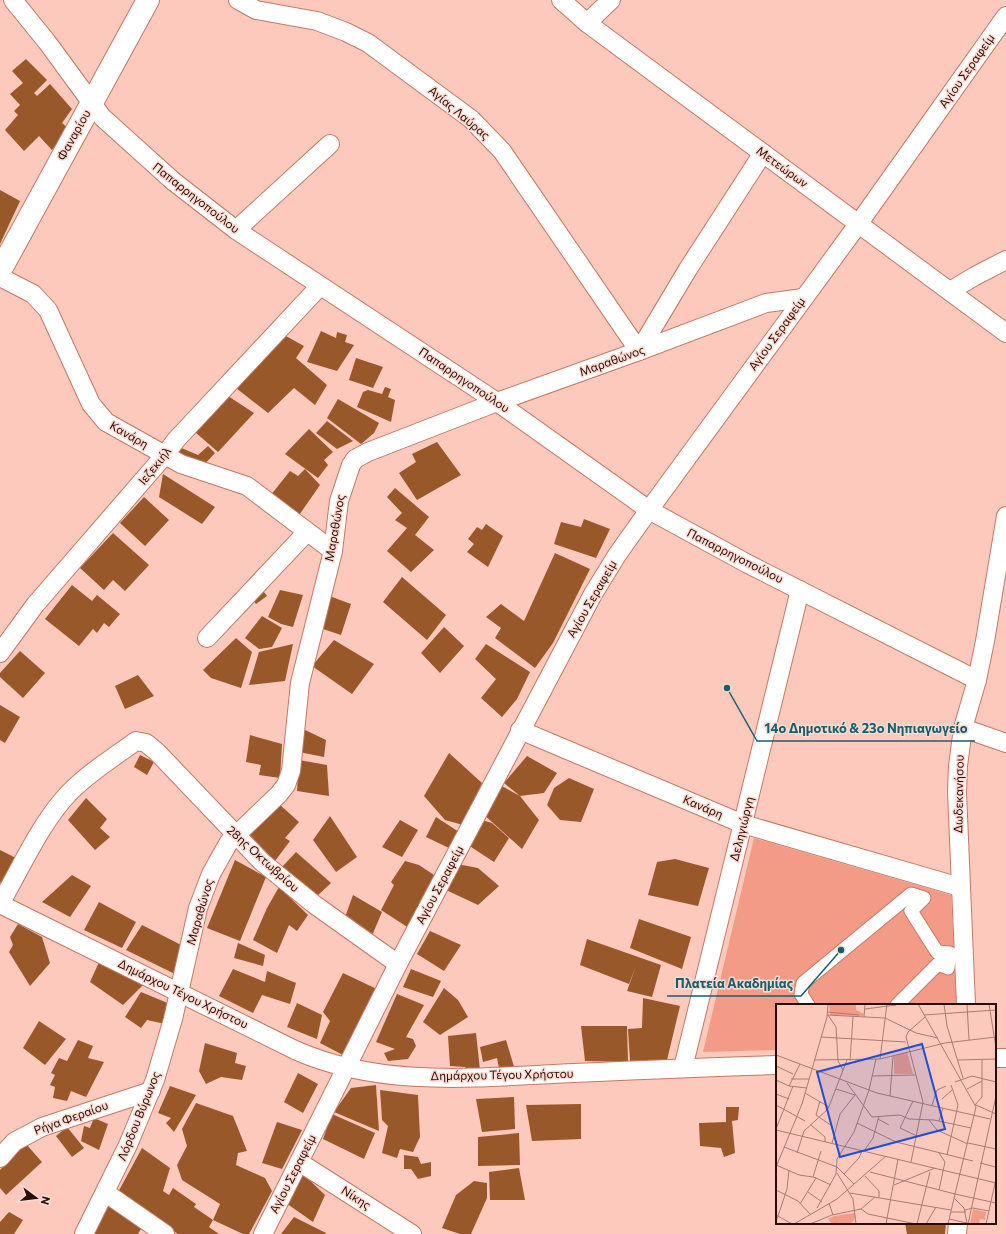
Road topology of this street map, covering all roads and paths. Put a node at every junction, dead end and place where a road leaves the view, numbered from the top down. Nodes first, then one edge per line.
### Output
1 (13, 0) edge
2 (148, 0) edge
3 (238, 0) edge
4 (561, 0) edge
5 (611, 0) edge
6 (1006, 16) edge
7 (587, 24) junction
8 (91, 104) junction
9 (330, 144) dead end
10 (763, 154) junction
11 (859, 223) junction
12 (236, 230) junction
13 (1006, 260) edge
14 (2, 264) edge
15 (320, 286) junction
16 (950, 291) junction
17 (803, 298) junction
18 (1006, 333) edge
19 (639, 351) junction
20 (497, 402) junction
21 (164, 456) junction
22 (648, 510) junction
23 (1006, 516) edge
24 (307, 532) junction
25 (333, 551) junction
26 (800, 590) junction
27 (207, 638) dead end
28 (0, 653) edge
29 (977, 680) junction
30 (963, 728) junction
31 (520, 730) junction
32 (1006, 743) edge
33 (743, 824) junction
34 (235, 835) junction
35 (960, 887) junction
36 (0, 904) edge
37 (398, 964) junction
38 (180, 992) junction
39 (807, 1004) edge
40 (898, 1004) edge
41 (966, 1004) edge
42 (776, 1065) edge
43 (346, 1068) junction
44 (683, 1068) junction
45 (150, 1091) junction
46 (0, 1158) edge
47 (300, 1162) junction
48 (106, 1193) junction
49 (958, 1224) edge
50 (84, 1234) edge
51 (165, 1234) edge
52 (262, 1234) edge
53 (412, 1234) edge
54 (957, 1234) edge

1 - 8 street, Παπαρρηγοπούλου
2 - 8 main road, Φαναρίου
3 - 19 street, Αγίας Λαύρας
4 - 7 street, Μετεώρων
5 - 7 street
6 - 11 street, Αγίου Σεραφείμ
7 - 10 street, Μετεώρων
8 - 12 street, Παπαρρηγοπούλου
8 - 14 main road, Φαναρίου
9 - 12 street
10 - 11 street, Μετεώρων
10 - 19 street
11 - 16 street, Μετεώρων
11 - 17 street, Αγίου Σεραφείμ
12 - 15 street, Παπαρρηγοπούλου
13 - 16 street
14 - 21 street, Κανάρη
15 - 20 street, Παπαρρηγοπούλου
15 - 21 street, Ιεζεκιήλ
16 - 18 street, Μετεώρων
17 - 19 street, Μαραθώνος
17 - 22 street, Αγίου Σεραφείμ
19 - 20 street, Μαραθώνος
20 - 22 street, Παπαρρηγοπούλου
20 - 25 street, Μαραθώνος
21 - 24 street, Κανάρη
21 - 28 street, Ιεζεκιήλ
22 - 26 street, Παπαρρηγοπούλου
22 - 31 street, Αγίου Σεραφείμ
23 - 29 street, Δωδεκανήσου
24 - 25 street, Κανάρη
24 - 27 street
25 - 34 street, Μαραθώνος
26 - 29 street, Παπαρρηγοπούλου
26 - 33 street, Δεληγιώργη
29 - 30 street, Δωδεκανήσου
30 - 32 street
30 - 35 street, Δωδεκανήσου
31 - 33 street, Κανάρη
31 - 37 street, Αγίου Σεραφείμ
33 - 35 street, Κανάρη
33 - 44 street, Δεληγιώργη
34 - 36 street, 28ης Οκτωβρίου
34 - 37 street, 28ης Οκτωβρίου
34 - 38 street, Μαραθώνος
35 - 41 street, Δωδεκανήσου
36 - 38 street, Δημάρχου Τέγου Χρήστου
37 - 43 street, Αγίου Σεραφείμ
38 - 43 street, Δημάρχου Τέγου Χρήστου
38 - 45 street, Λόρδου Βύρωνος
39 - 40 street
42 - 44 street, Δημάρχου Τέγου Χρήστου
43 - 44 street, Δημάρχου Τέγου Χρήστου
43 - 47 street, Αγίου Σεραφείμ
45 - 46 street, Ρήγα Φεραίου
45 - 48 street, Λόρδου Βύρωνος
47 - 52 street, Αγίου Σεραφείμ
47 - 53 street, Νίκης
48 - 50 street, Λόρδου Βύρωνος
48 - 51 street
49 - 54 street

